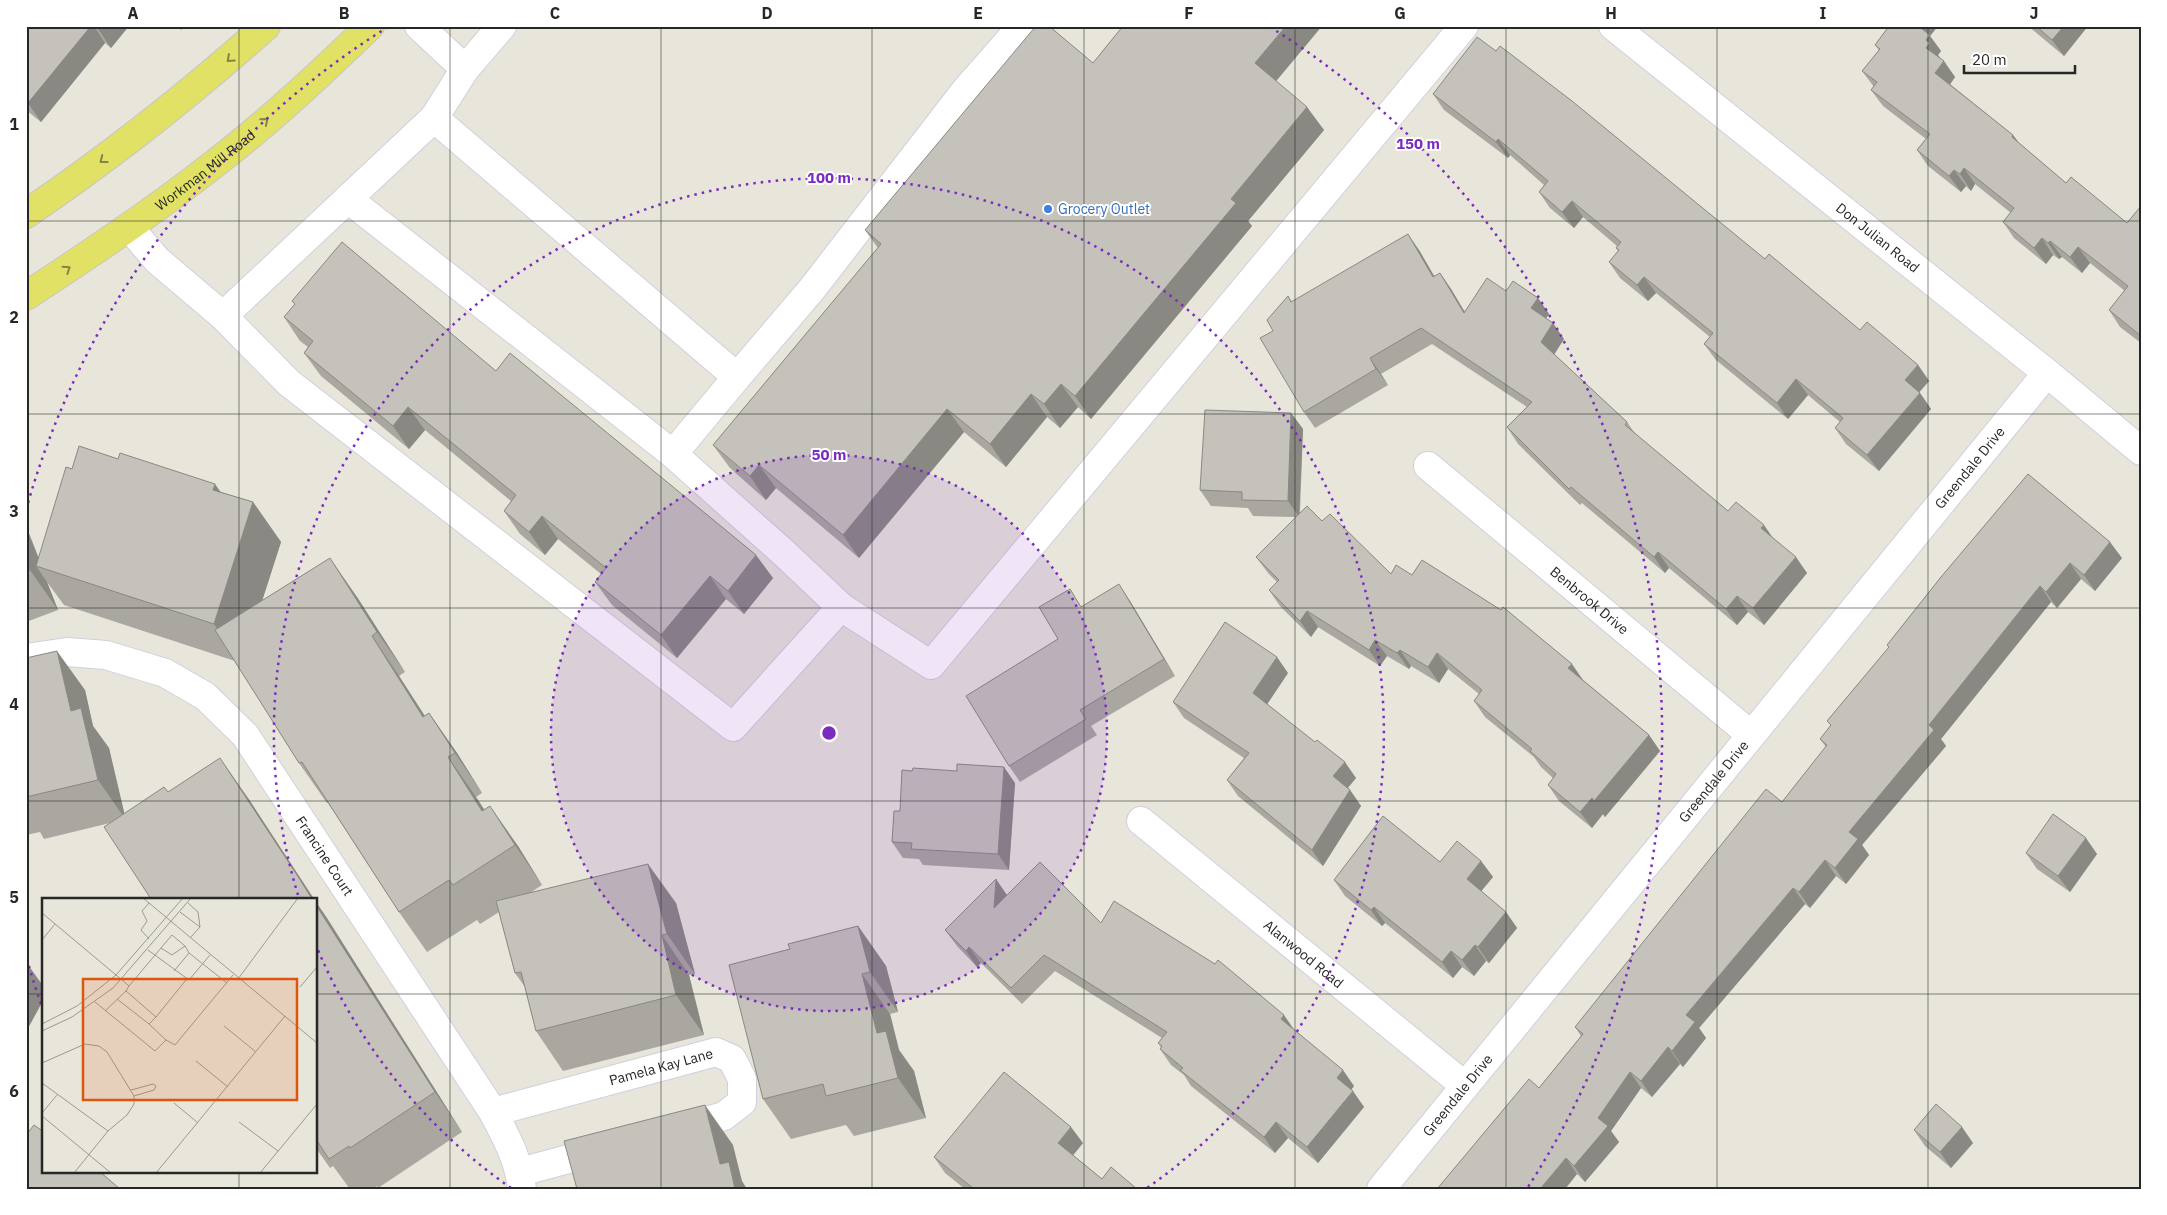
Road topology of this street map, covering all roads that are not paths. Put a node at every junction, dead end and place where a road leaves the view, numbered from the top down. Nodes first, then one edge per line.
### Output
1 (266, 26) edge
2 (370, 26) edge
3 (419, 26) edge
4 (502, 26) edge
5 (1022, 26) edge
6 (1613, 26) edge
7 (1457, 29) edge
8 (464, 69) junction
9 (434, 118) junction
10 (348, 198) junction
11 (26, 214) edge
12 (129, 228) junction
13 (26, 296) edge
14 (223, 316) junction
15 (2047, 373) junction
16 (737, 377) junction
17 (2141, 451) edge
18 (673, 454) junction
19 (1428, 466) dead end
20 (841, 607) junction
21 (26, 658) edge
22 (1750, 734) junction
23 (1141, 821) dead end
24 (1466, 1086) junction
25 (493, 1112) junction
26 (659, 1134) edge
27 (631, 1142) edge
28 (521, 1180) edge
29 (1381, 1189) edge

1 -> 11 main road
12 -> 2 main road, Workman Mill Road
3 - 8 street
4 - 8 street
5 - 16 street
6 - 15 street, Don Julian Road
7 - 20 street
8 - 9 street
9 - 10 street
9 - 16 street
10 - 14 street
10 - 18 street
13 -> 12 main road, Workman Mill Road
12 - 14 street
14 - 20 street
15 - 17 street, Don Julian Road
15 - 22 street, Greendale Drive
16 - 18 street
18 - 20 street
19 - 22 street, Benbrook Drive
21 - 25 street, Francine Court
22 - 24 street, Greendale Drive
23 - 24 street, Alanwood Road
24 - 29 street, Greendale Drive
25 - 26 street, Pamela Kay Lane
25 - 28 street, Francine Court
27 - 28 street

